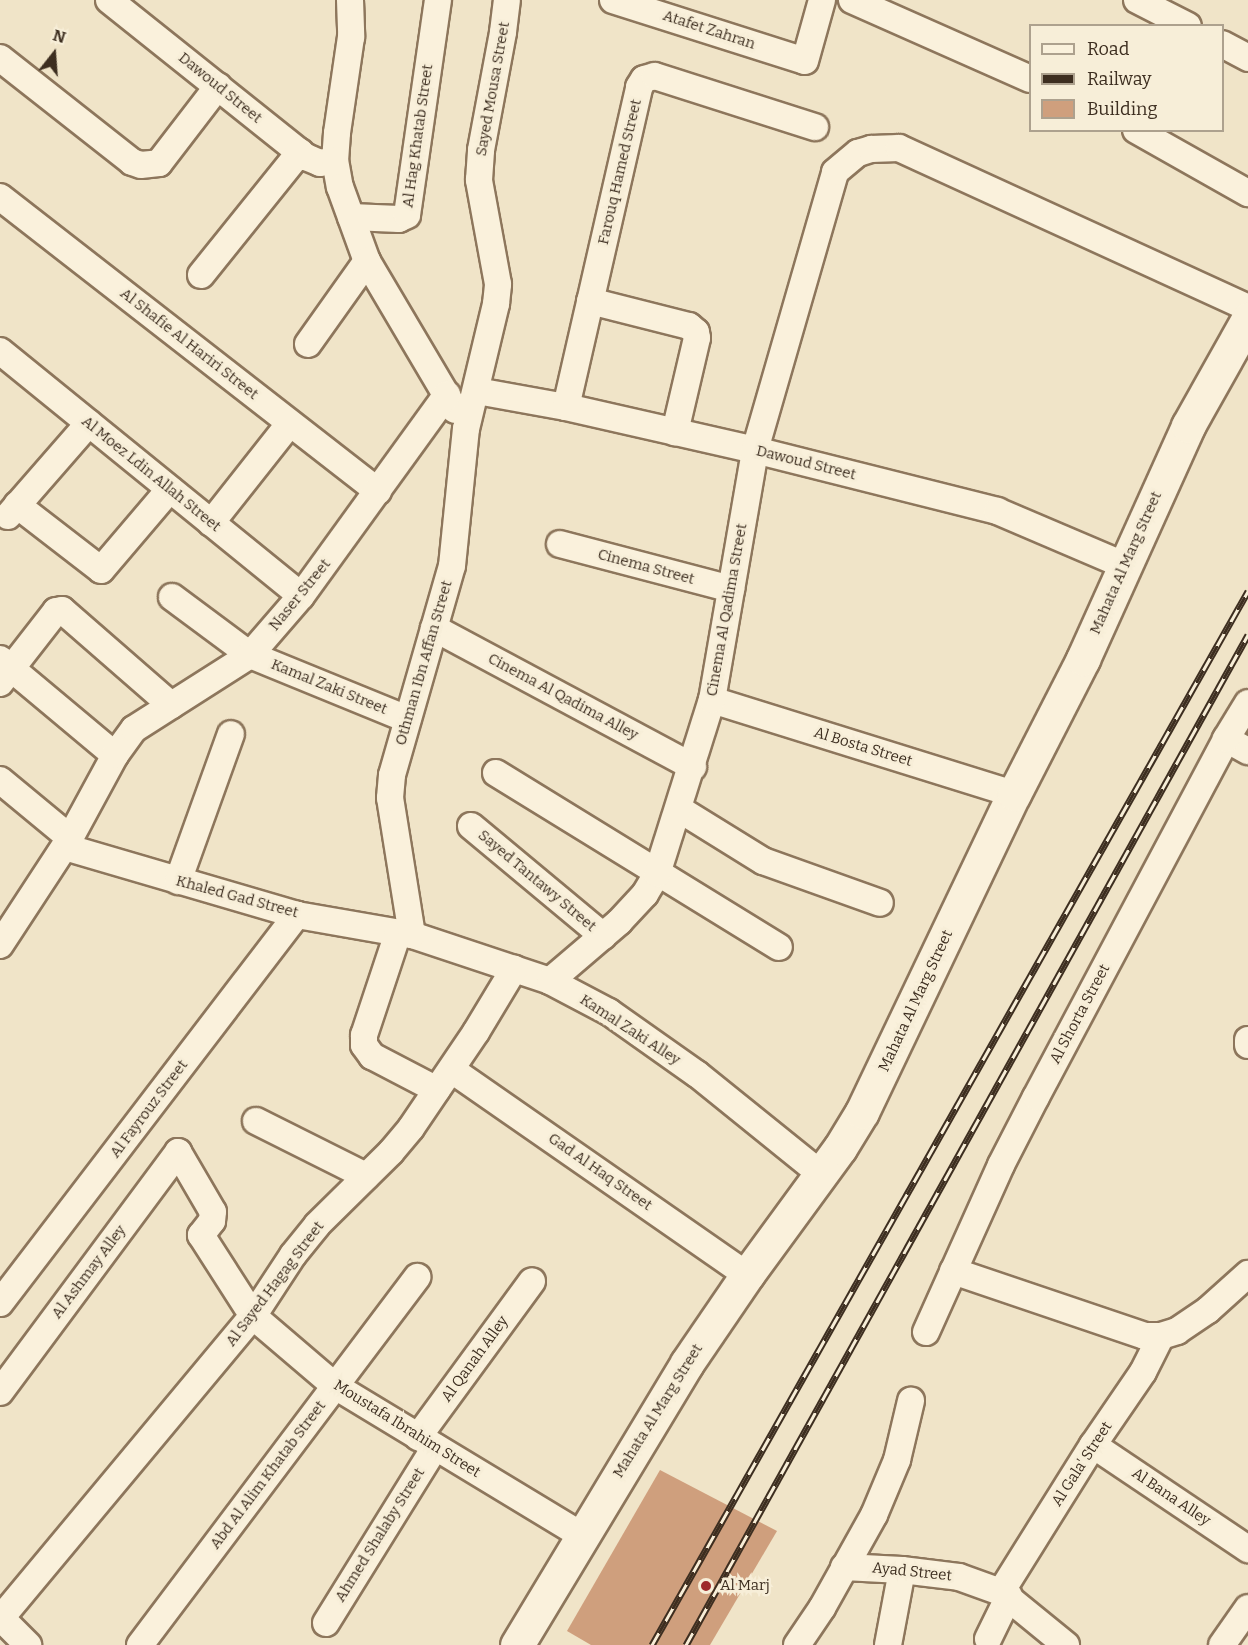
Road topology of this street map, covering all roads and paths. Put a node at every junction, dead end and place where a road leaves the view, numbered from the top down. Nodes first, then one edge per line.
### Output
1 (109, 0) edge
2 (438, 0) edge
3 (507, 0) edge
4 (613, 0) edge
5 (822, 0) edge
6 (852, 0) edge
7 (1137, 0) edge
8 (349, 1) edge
9 (1184, 24) edge
10 (1224, 45) edge
11 (0, 58) edge
12 (1248, 58) edge
13 (1029, 79) edge
14 (218, 86) junction
15 (815, 127) dead end
16 (1140, 132) edge
17 (300, 152) junction
18 (335, 160) junction
19 (1248, 193) edge
20 (0, 197) edge
21 (351, 217) junction
22 (367, 261) junction
23 (201, 275) dead end
24 (591, 301) junction
25 (1248, 308) edge
26 (1248, 319) edge
27 (308, 344) dead end
28 (0, 351) edge
29 (477, 391) junction
30 (447, 394) junction
31 (566, 407) junction
32 (88, 423) junction
33 (290, 423) junction
34 (466, 429) junction
35 (675, 432) junction
36 (755, 450) junction
37 (170, 489) junction
38 (378, 491) junction
39 (211, 523) junction
40 (560, 544) dead end
41 (1126, 566) junction
42 (731, 589) junction
43 (301, 596) junction
44 (172, 597) dead end
45 (434, 628) junction
46 (250, 655) junction
47 (4, 670) edge
48 (712, 700) junction
49 (1248, 703) edge
50 (171, 705) junction
51 (407, 719) junction
52 (231, 734) dead end
53 (1226, 739) junction
54 (1248, 751) edge
55 (115, 755) junction
56 (693, 767) junction
57 (496, 773) dead end
58 (0, 780) edge
59 (1014, 794) junction
60 (679, 809) junction
61 (471, 826) dead end
62 (67, 842) junction
63 (657, 874) junction
64 (178, 881) junction
65 (880, 903) dead end
66 (297, 915) junction
67 (405, 934) junction
68 (603, 936) junction
69 (0, 945) edge
70 (779, 947) dead end
71 (514, 969) junction
72 (550, 981) junction
73 (1248, 1040) edge
74 (1248, 1045) edge
75 (452, 1070) junction
76 (437, 1090) junction
77 (256, 1121) dead end
78 (178, 1152) joint
79 (821, 1173) junction
80 (366, 1176) junction
81 (953, 1271) junction
82 (1248, 1274) edge
83 (747, 1275) junction
84 (417, 1277) dead end
85 (532, 1281) dead end
86 (0, 1303) edge
87 (253, 1316) junction
88 (926, 1332) dead end
89 (1161, 1336) junction
90 (335, 1386) junction
91 (0, 1392) edge
92 (911, 1401) dead end
93 (426, 1442) junction
94 (1094, 1445) junction
95 (581, 1535) junction
96 (1248, 1549) edge
97 (844, 1567) junction
98 (902, 1570) junction
99 (1005, 1594) junction
100 (1248, 1608) edge
101 (0, 1618) edge
102 (326, 1623) dead end
103 (988, 1639) dead end
104 (28, 1645) edge
105 (141, 1645) edge
106 (517, 1645) edge
107 (797, 1645) edge
108 (888, 1645) edge
109 (1066, 1645) edge
110 (1222, 1645) edge

1 - 14 street, Dawoud Street
2 - 21 street, Al Hag Khatab Street
3 - 29 street, Sayed Mousa Street
4 - 5 street, Atafet Zahran
6 - 13 street
7 - 9 street
8 - 18 street
10 - 12 street
11 - 14 street
14 - 17 street, Dawoud Street
15 - 24 street, Farouq Hamed Street
16 - 19 street
17 - 18 street, Dawoud Street
17 - 23 street
18 - 21 street
20 - 33 street, Al Shafie Al Hariri Street
21 - 22 street
22 - 27 street
22 - 30 street
24 - 31 street, Farouq Hamed Street
24 - 35 street
25 - 36 street, Cinema Al Qadima Street
26 - 41 main road, Mahata Al Marg Street
28 - 32 street, Al Moez Ldin Allah Street
29 - 31 street, Dawoud Street
29 - 34 street, Othman Ibn Affan Street
30 - 34 street
30 - 38 street, Naser Street
31 - 35 street, Dawoud Street
32 - 37 street, Al Moez Ldin Allah Street
32 - 37 street
33 - 38 street, Al Shafie Al Hariri Street
33 - 39 street
34 - 45 street, Othman Ibn Affan Street
35 - 36 street, Dawoud Street
36 - 41 street, Dawoud Street
36 - 42 street, Cinema Al Qadima Street
37 - 39 street, Al Moez Ldin Allah Street
38 - 43 street, Naser Street
39 - 43 street, Al Moez Ldin Allah Street
40 - 42 street, Cinema Street
41 - 59 main road, Mahata Al Marg Street
42 - 48 street, Cinema Al Qadima Street
43 - 46 street, Naser Street
44 - 46 street, Kamal Zaki Street
45 - 51 street, Othman Ibn Affan Street
45 - 56 street, Cinema Al Qadima Alley
46 - 50 street, Naser Street
46 - 51 street, Kamal Zaki Street
47 - 50 street
47 - 55 street
48 - 56 street, Cinema Al Qadima Street
48 - 59 street, Al Bosta Street
49 - 53 street, Al Shorta Street
50 - 55 street, Naser Street
51 - 67 street, Othman Ibn Affan Street
52 - 64 street
53 - 54 street
53 - 81 street, Al Shorta Street
55 - 62 street, Naser Street
56 - 60 street, Cinema Al Qadima Street
57 - 63 street
58 - 62 street
59 - 79 main road, Mahata Al Marg Street
60 - 63 street, Cinema Al Qadima Street
60 - 65 street
61 - 68 street, Sayed Tantawy Street
62 - 64 street, Khaled Gad Street
62 - 69 street, Naser Street
63 - 68 street, Cinema Al Qadima Street
63 - 70 street
64 - 66 street, Khaled Gad Street
66 - 67 street, Khaled Gad Street
66 - 86 street, Al Fayrouz Street
67 - 71 street, Kamal Zaki Alley
67 - 76 street
68 - 72 street, Cinema Al Qadima Street
71 - 72 street, Kamal Zaki Alley
71 - 75 street, Al Sayed Hagag Street
72 - 79 street, Kamal Zaki Alley
73 - 74 street
75 - 76 street, Al Sayed Hagag Street
75 - 83 street, Gad Al Haq Street
76 - 80 street, Al Sayed Hagag Street
77 - 80 street
78 - 87 street, Moustafa Ibrahim Street
78 - 91 street, Al Ashmay Alley
79 - 83 main road, Mahata Al Marg Street
80 - 87 street, Al Sayed Hagag Street
81 - 88 street, Al Shorta Street
81 - 89 street
82 - 89 street
83 - 95 main road, Mahata Al Marg Street
84 - 90 street, Abd Al Alim Khatab Street
85 - 93 street, Al Qanah Alley
87 - 90 street, Moustafa Ibrahim Street
87 - 101 street, Al Sayed Hagag Street
89 - 94 street, Al Gala' Street
90 - 93 street, Moustafa Ibrahim Street
90 - 105 street, Abd Al Alim Khatab Street
92 - 97 street
93 - 95 street, Moustafa Ibrahim Street
93 - 102 street, Ahmed Shalaby Street
94 - 96 street, Al Bana Alley
94 - 99 street, Al Gala' Street
95 - 106 main road, Mahata Al Marg Street
97 - 98 street, Ayad Street
97 - 107 street
98 - 99 street, Ayad Street
98 - 108 street
99 - 103 street, Al Gala' Street
99 - 109 street, Ayad Street
100 - 110 street
101 - 104 street

